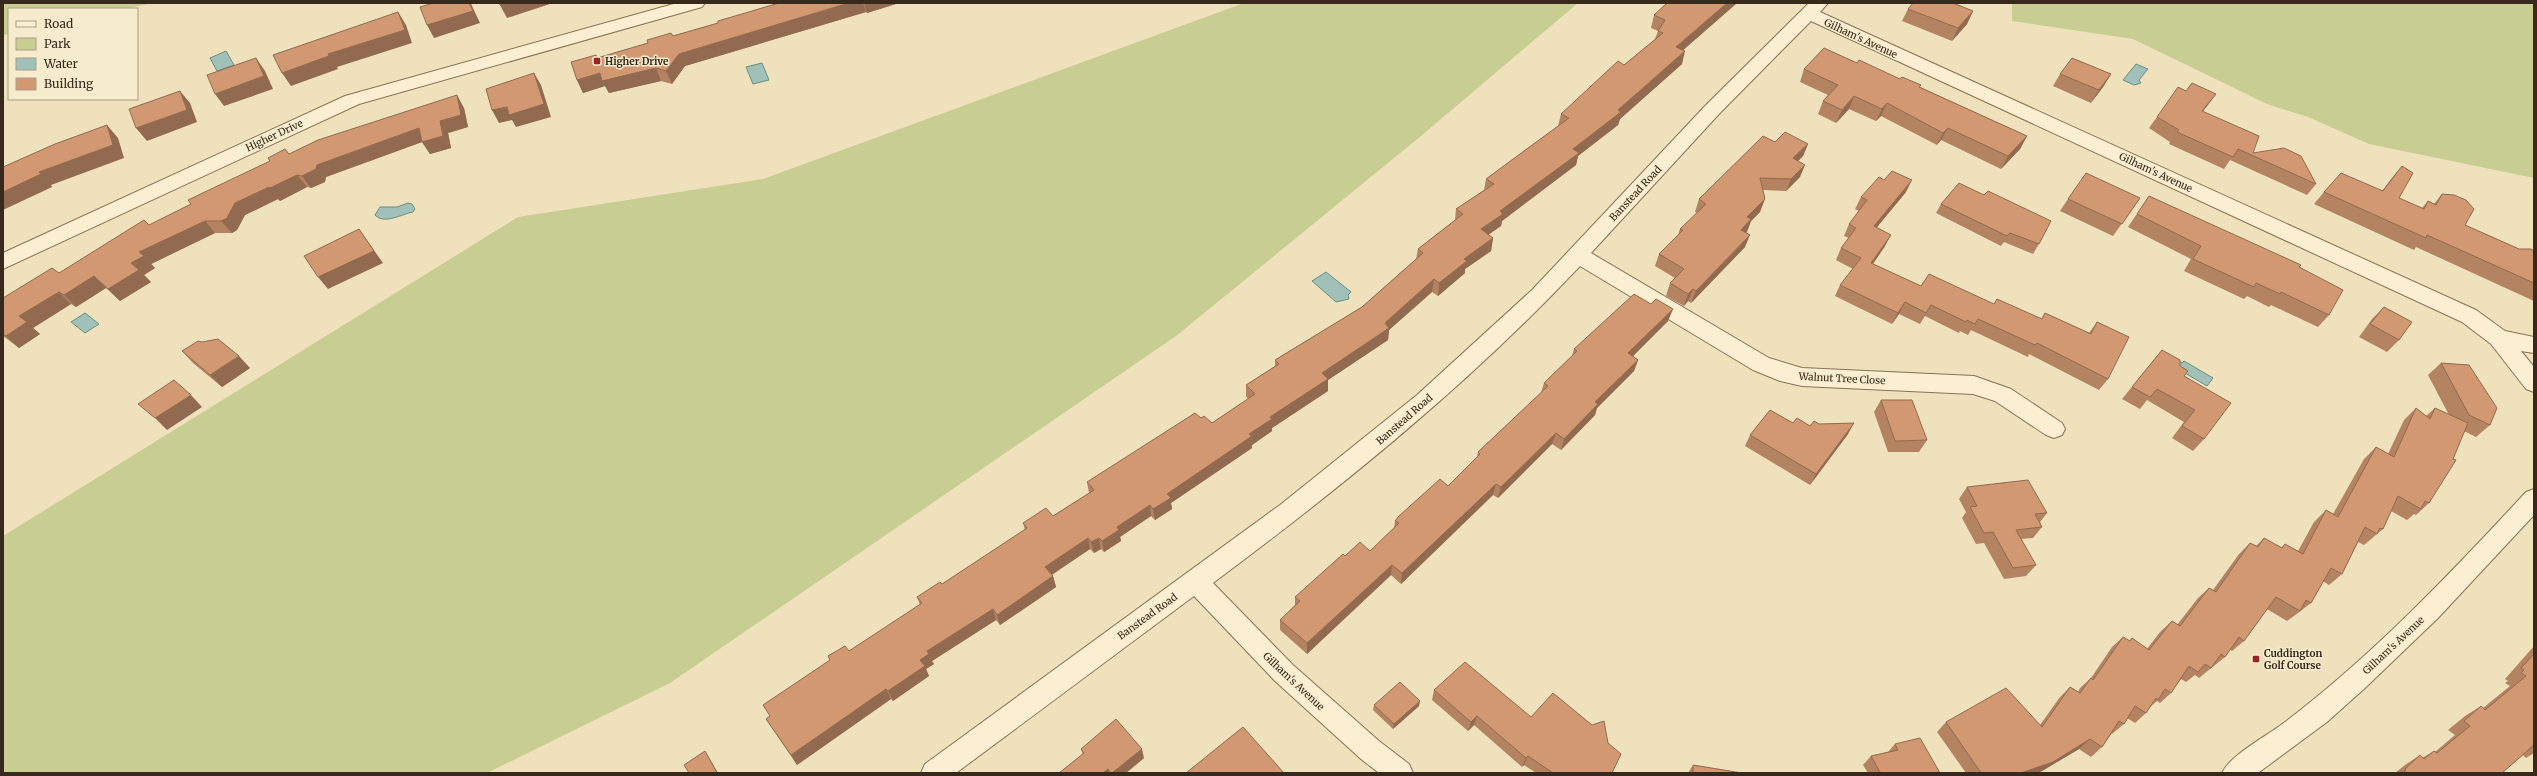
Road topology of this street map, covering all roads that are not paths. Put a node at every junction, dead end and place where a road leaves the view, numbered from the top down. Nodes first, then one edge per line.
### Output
1 (696, 3) edge
2 (1814, 8) edge
3 (1578, 255) junction
4 (3, 262) edge
5 (2499, 338) junction
6 (2534, 345) edge
7 (2534, 383) edge
8 (2054, 429) dead end
9 (2534, 499) edge
10 (1195, 582) junction
11 (934, 773) edge
12 (1400, 773) edge
13 (2235, 773) edge

1 - 4 street, Higher Drive
2 - 3 street, Banstead Road
2 - 5 street, Gilham's Avenue
3 - 8 street, Walnut Tree Close
3 - 10 street, Banstead Road
5 - 6 street, Gilham's Avenue
5 - 7 street, Gilham's Avenue
9 - 13 street, Gilham's Avenue
10 - 11 street, Banstead Road
10 - 12 street, Gilham's Avenue

